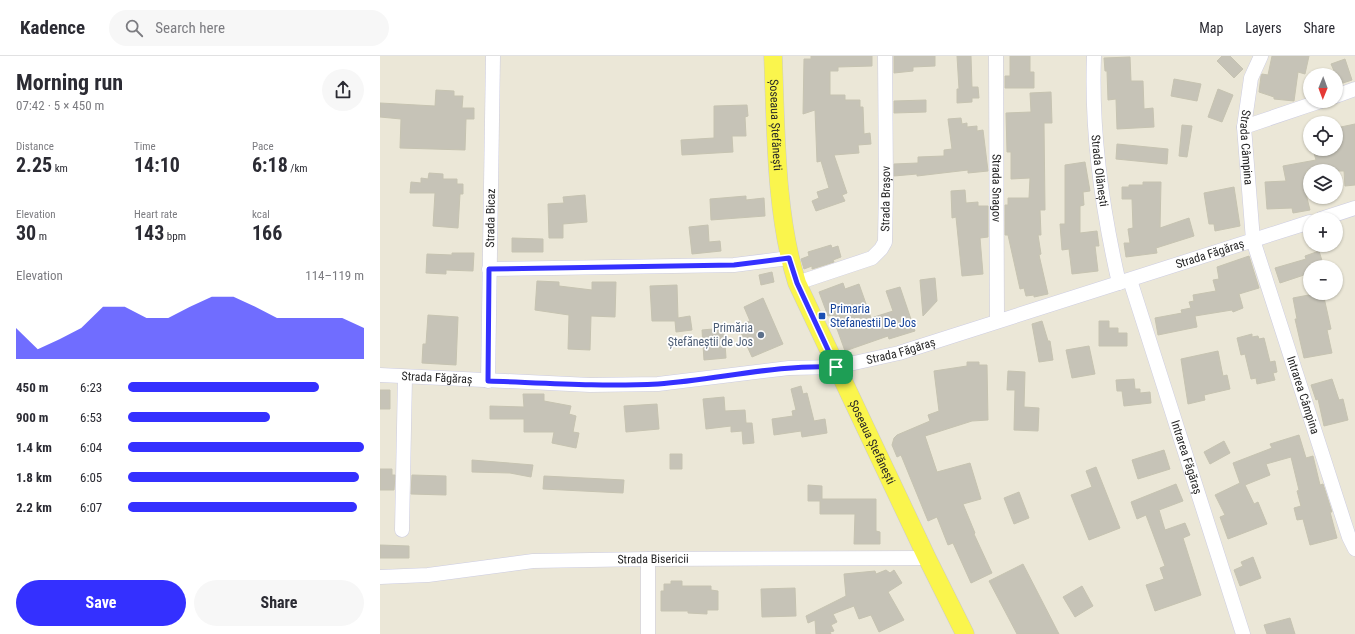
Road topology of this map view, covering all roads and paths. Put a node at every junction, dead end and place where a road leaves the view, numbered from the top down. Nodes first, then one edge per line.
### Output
1 (493, 56) edge
2 (773, 56) edge
3 (886, 56) edge
4 (996, 56) edge
5 (1094, 56) edge
6 (1261, 56) edge
7 (1355, 89) edge
8 (1343, 93) edge
9 (1303, 107) edge
10 (1244, 127) junction
11 (1355, 208) edge
12 (1343, 212) edge
13 (1303, 224) edge
14 (1253, 240) junction
15 (789, 258) junction
16 (489, 269) junction
17 (1125, 282) junction
18 (797, 283) junction
19 (997, 320) junction
20 (836, 367) junction
21 (380, 375) edge
22 (405, 377) junction
23 (488, 381) junction
24 (402, 530) dead end
25 (1355, 549) edge
26 (648, 558) junction
27 (927, 558) junction
28 (380, 577) edge
29 (648, 634) edge
30 (965, 634) edge
31 (1243, 634) edge

1 - 16 street, Strada Bicaz
2 - 15 main road, Șoseaua Ștefănești
3 - 18 street, Strada Brașov
4 - 19 street, Strada Snagov
5 - 17 street, Strada Olănești
6 - 10 street, Strada Câmpina
7 - 8 street
9 - 10 street
10 - 14 street, Strada Câmpina
11 - 12 street
13 - 14 street, Strada Făgăraș
14 - 17 street, Strada Făgăraș
14 - 25 street, Intrarea Câmpina
15 - 16 street
15 - 18 main road, Șoseaua Ștefănești
16 - 23 street, Strada Bicaz
17 - 19 street, Strada Făgăraș
17 - 31 street, Intrarea Făgăraș
18 - 20 main road, Șoseaua Ștefănești
19 - 20 street, Strada Făgăraș
20 - 23 street, Strada Făgăraș
20 - 27 main road, Șoseaua Ștefănești
21 - 22 street, Strada Făgăraș
22 - 23 street, Strada Făgăraș
22 - 24 street
26 - 27 street, Strada Bisericii
26 - 28 street, Strada Bisericii
26 - 29 street
27 - 30 main road, Șoseaua Ștefănești

